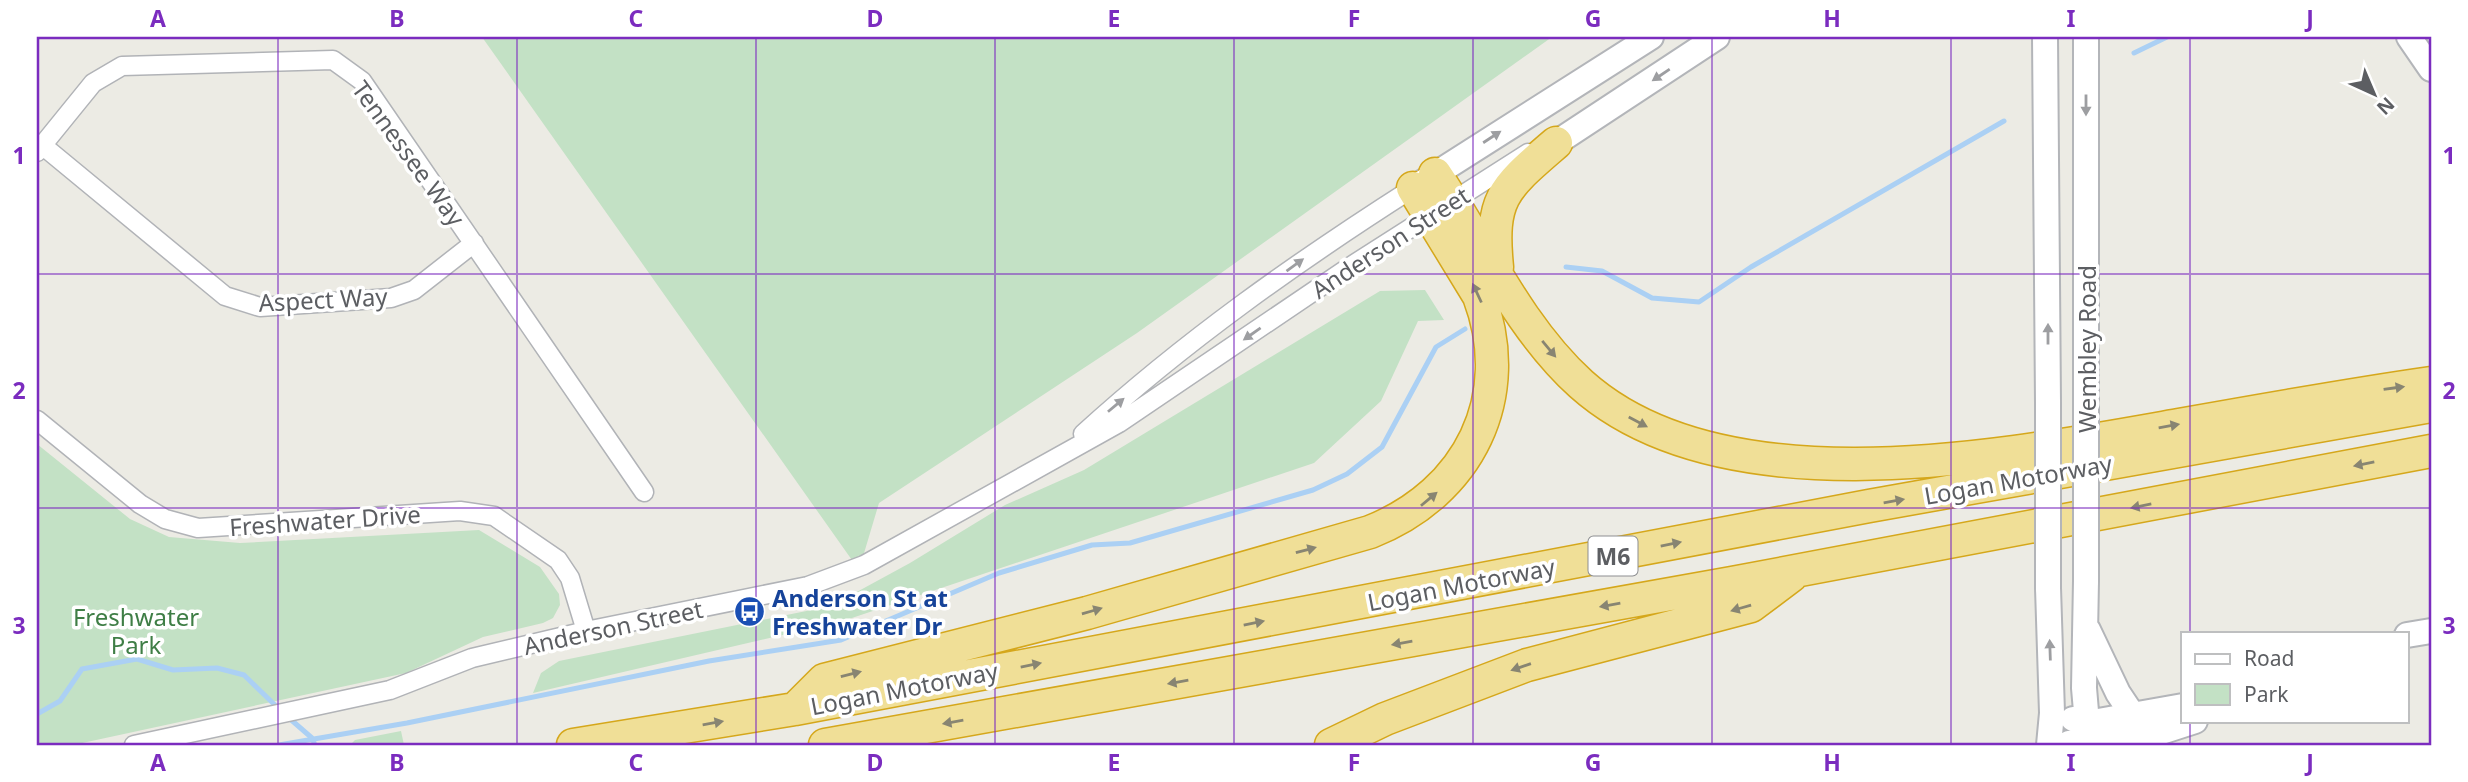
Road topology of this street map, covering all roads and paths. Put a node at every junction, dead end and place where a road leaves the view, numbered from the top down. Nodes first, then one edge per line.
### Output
1 (1651, 37) edge
2 (1717, 37) edge
3 (2045, 37) edge
4 (2086, 37) edge
5 (2409, 37) edge
6 (2431, 69) edge
7 (1556, 143) junction
8 (40, 148) edge
9 (1433, 194) junction
10 (474, 243) junction
11 (1497, 272) junction
12 (2431, 383) edge
13 (2431, 406) edge
14 (37, 420) edge
15 (1065, 451) junction
16 (2431, 451) edge
17 (645, 492) dead end
18 (1797, 571) junction
19 (2086, 626) junction
20 (586, 631) junction
21 (795, 709) junction
22 (2052, 713) junction
23 (2134, 717) junction
24 (2181, 718) edge
25 (2181, 719) edge
26 (2183, 722) edge
27 (2084, 737) edge
28 (134, 745) edge
29 (573, 745) edge
30 (825, 745) edge
31 (1331, 745) edge
32 (2050, 745) edge
33 (2161, 745) edge

9 -> 1 main road, Anderson Street
2 -> 7 main road, Anderson Street
22 -> 3 main road, Wembley Road, bridge
4 -> 19 main road, Wembley Road, bridge
5 - 6 main road
7 - 9 street, Anderson Street
7 - 11 highway
8 - 10 street, Aspect Way
8 - 10 street, Tennessee Way
9 - 11 highway
9 -> 15 street, Anderson Street
15 -> 9 street, Anderson Street
21 -> 9 highway
10 - 17 street, Tennessee Way
11 -> 12 highway
21 -> 13 highway, Logan Motorway / M6
14 - 20 street, Freshwater Drive
15 - 20 street, Anderson Street
16 -> 18 highway, Logan Motorway / M6
18 -> 30 highway, Logan Motorway / M6
18 -> 31 highway
19 - 23 main road
19 - 27 main road, Wembley Road
20 - 28 street, Anderson Street
29 -> 21 highway, Logan Motorway / M6
22 - 27 main road
22 - 32 main road, Wembley Road
23 - 24 main road
23 - 27 main road
25 - 27 main road
26 - 33 main road
27 - 32 main road

